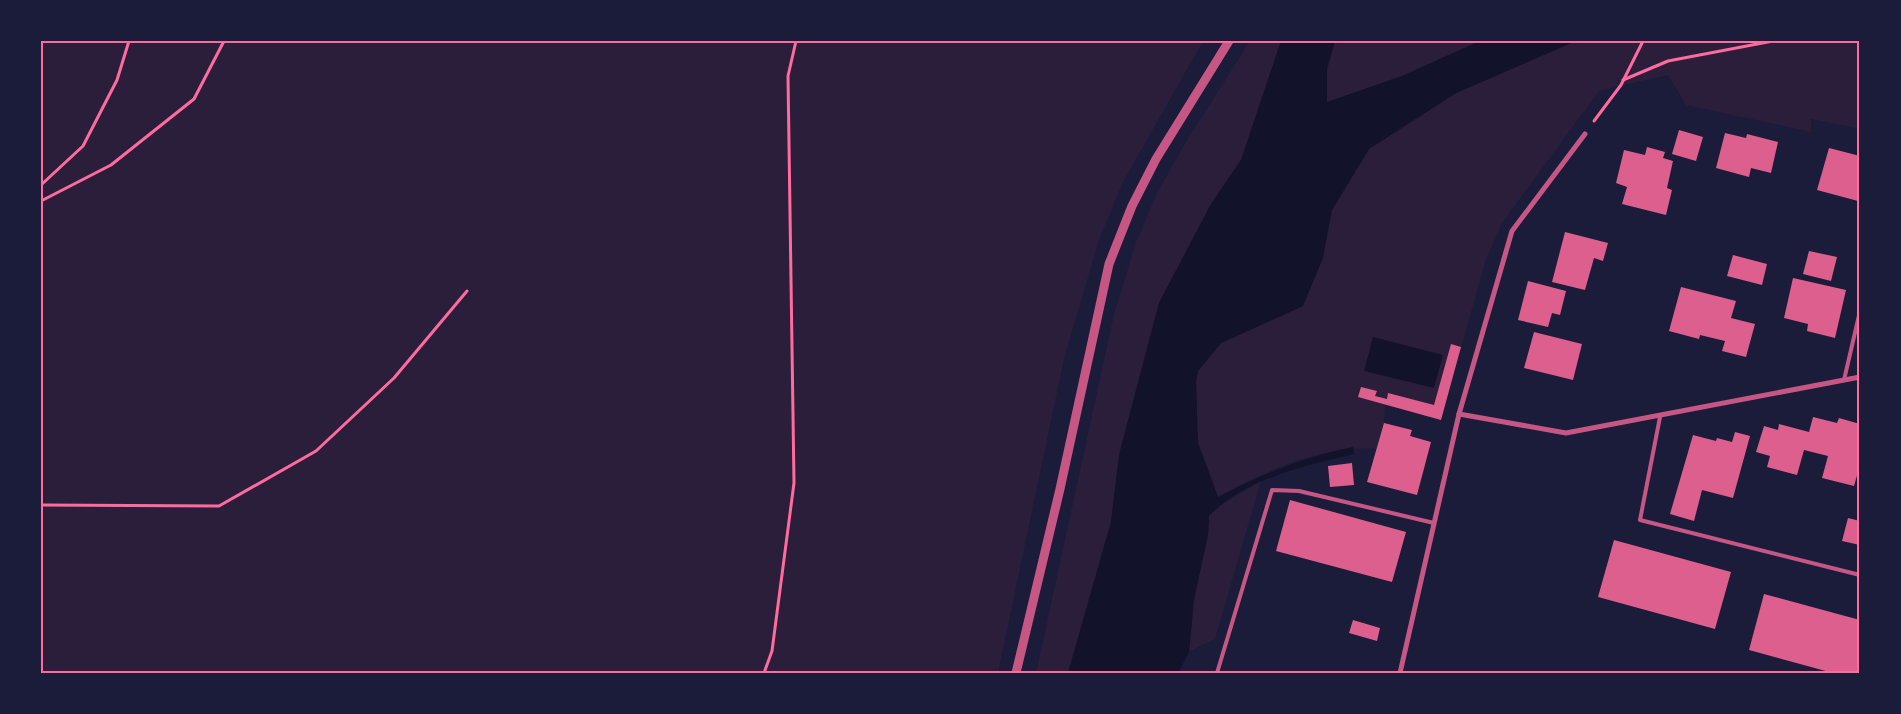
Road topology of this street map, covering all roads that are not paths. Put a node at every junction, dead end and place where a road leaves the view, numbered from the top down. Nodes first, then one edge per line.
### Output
1 (1229, 41) edge
2 (1585, 134) road end
3 (1860, 311) edge
4 (1860, 377) edge
5 (1844, 380) junction
6 (1459, 414) junction
7 (1660, 417) junction
8 (1434, 523) junction
9 (1860, 575) edge
10 (1016, 673) edge
11 (1216, 673) edge
12 (1400, 673) edge

1 - 10 street
2 - 6 street
3 - 5 lane
4 - 5 street
5 - 7 street
6 - 7 street
6 - 8 street
7 - 9 lane
8 - 11 lane
8 - 12 street

